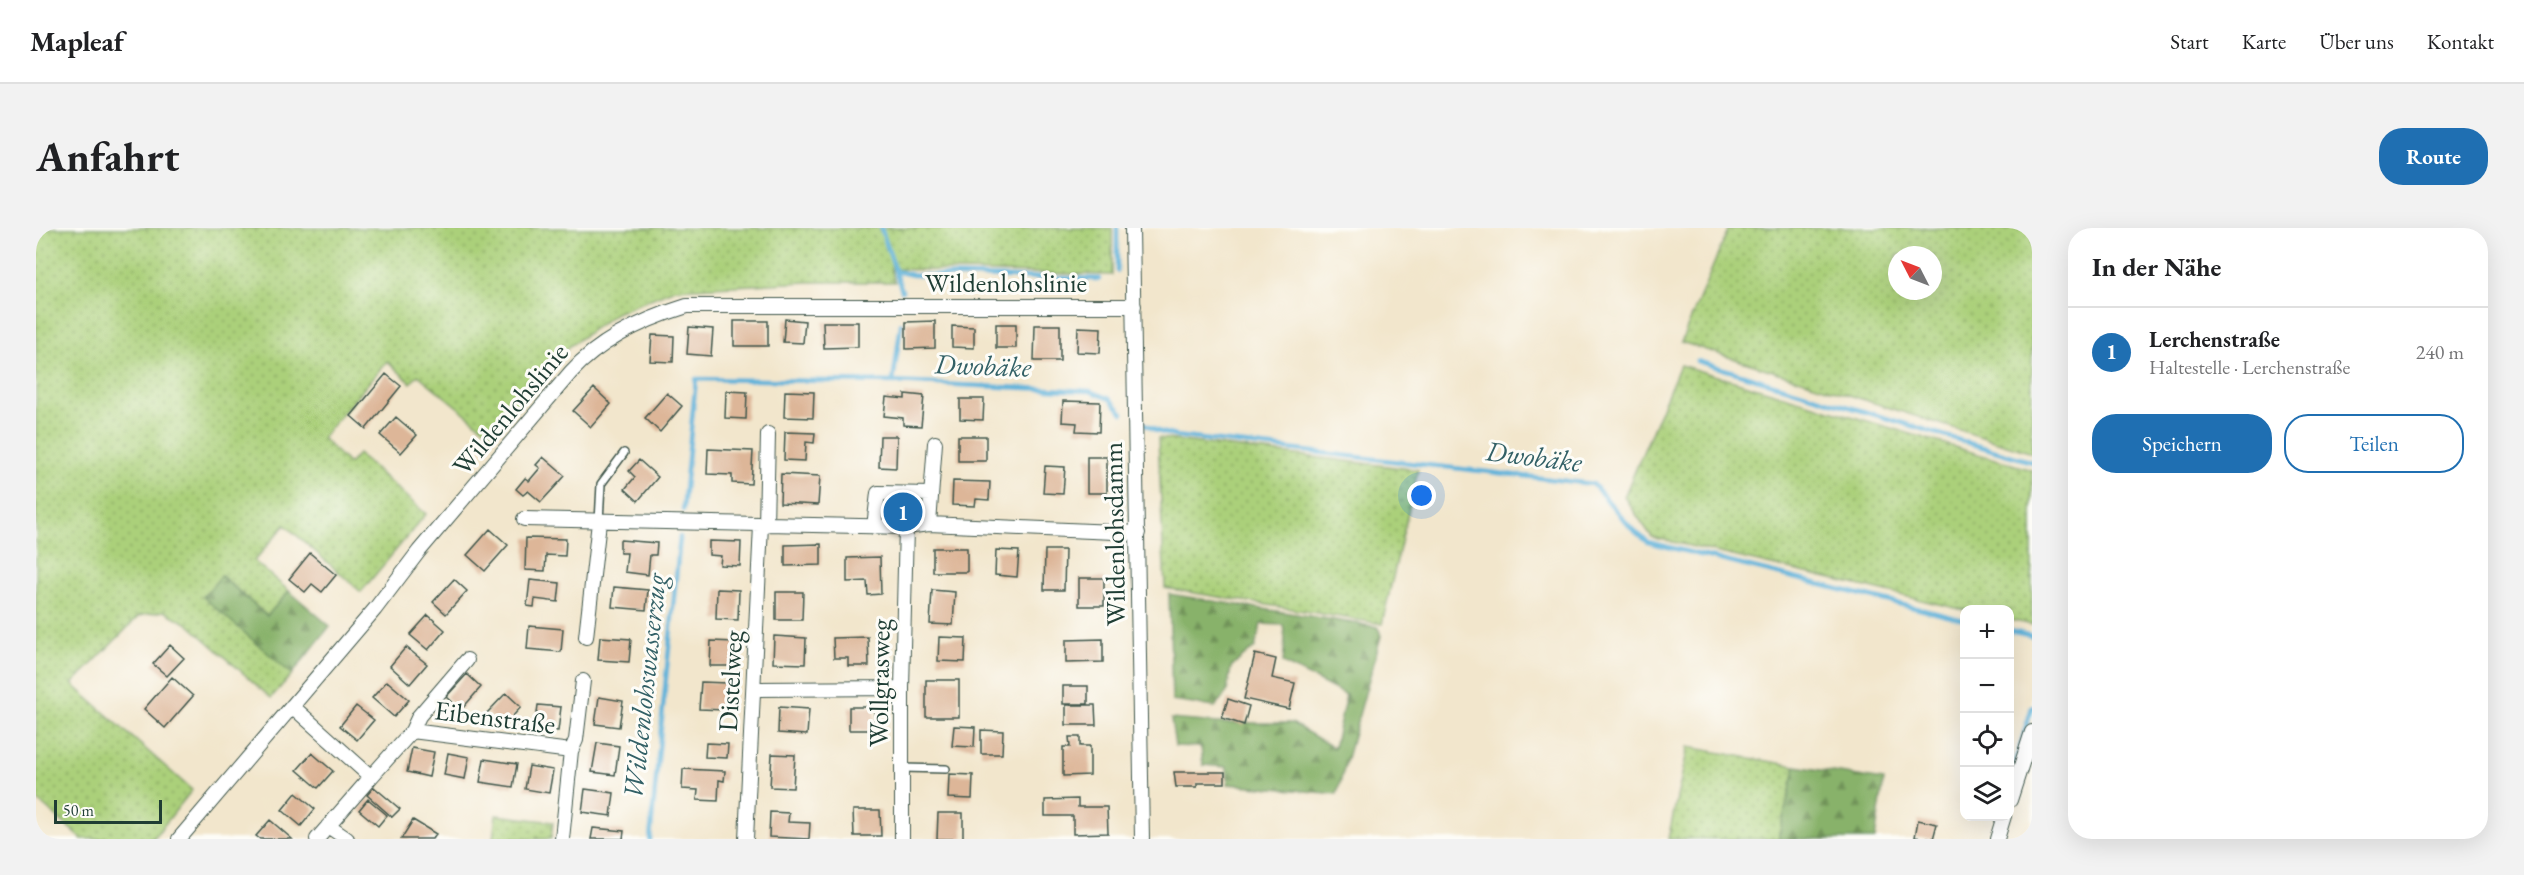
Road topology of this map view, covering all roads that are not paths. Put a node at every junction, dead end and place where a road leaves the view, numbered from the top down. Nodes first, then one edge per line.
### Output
1 (1132, 228) edge
2 (1134, 306) junction
3 (768, 434) dead end
4 (935, 443) dead end
5 (624, 453) dead end
6 (931, 494) junction
7 (524, 519) dead end
8 (599, 522) junction
9 (764, 525) junction
10 (929, 525) junction
11 (874, 527) junction
12 (906, 527) junction
13 (1138, 533) junction
14 (586, 637) dead end
15 (467, 660) dead end
16 (583, 681) dead end
17 (902, 688) junction
18 (754, 689) junction
19 (292, 706) junction
20 (412, 731) junction
21 (2032, 732) edge
22 (572, 751) junction
23 (902, 768) junction
24 (946, 769) dead end
25 (371, 777) junction
26 (2014, 788) edge
27 (2002, 821) edge
28 (328, 826) junction
29 (179, 839) edge
30 (317, 839) edge
31 (347, 839) edge
32 (562, 839) edge
33 (746, 839) edge
34 (902, 839) edge
35 (1142, 839) edge
36 (1997, 839) edge

1 - 2 street, Wildenlohsdamm
2 - 13 street, Wildenlohsdamm
2 - 19 street, Wildenlohslinie
3 - 9 street, Distelweg
4 - 6 street
5 - 8 lane
6 - 10 street
6 - 11 street
7 - 8 street
8 - 9 street
8 - 14 street
9 - 11 street
9 - 18 street, Distelweg
10 - 12 street
10 - 13 street
11 - 12 street
12 - 17 street, Wollgrasweg
13 - 35 street, Wildenlohsdamm
15 - 20 street, Eibenstraße
16 - 22 street, Eibenstraße
17 - 18 street
17 - 23 street, Wollgrasweg
18 - 33 street, Distelweg
19 - 25 street
19 - 29 street, Wildenlohslinie
20 - 22 street, Eibenstraße
20 - 25 street, Eibenstraße
21 - 26 street
22 - 32 street, Eibenstraße
23 - 24 lane
23 - 34 street, Wollgrasweg
25 - 28 street, Eibenstraße
27 - 36 street
28 - 30 street, Eibenstraße
28 - 31 street

